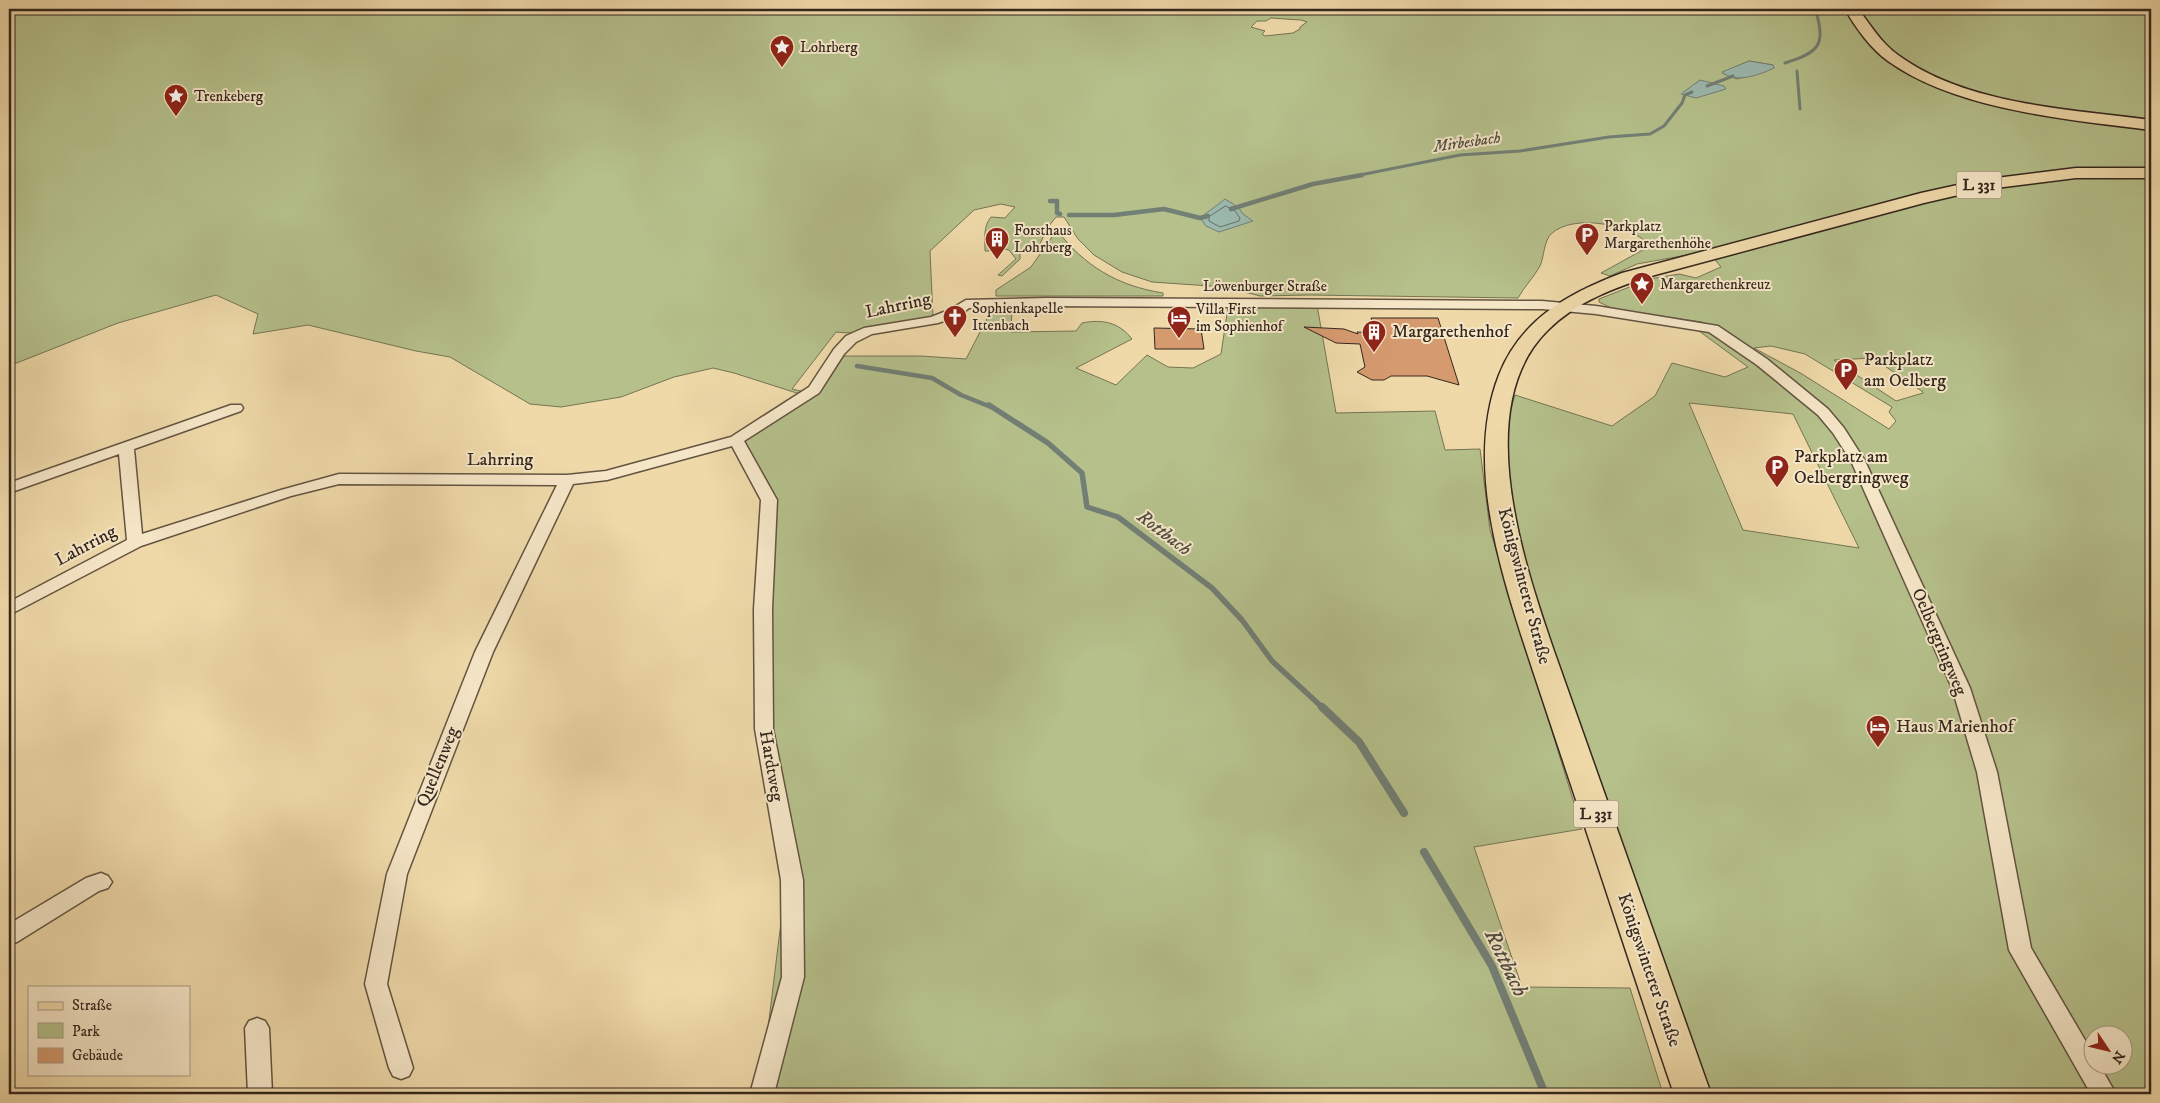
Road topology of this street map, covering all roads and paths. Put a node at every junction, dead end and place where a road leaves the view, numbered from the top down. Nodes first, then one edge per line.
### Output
1 (1851, 9) edge
2 (2151, 124) edge
3 (2151, 173) edge
4 (966, 304) joint
5 (1563, 307) junction
6 (236, 408) dead end
7 (736, 440) junction
8 (126, 447) junction
9 (567, 480) junction
10 (9, 488) edge
11 (135, 542) junction
12 (9, 610) edge
13 (102, 882) dead end
14 (9, 935) edge
15 (257, 1028) dead end
16 (401, 1068) dead end
17 (260, 1094) edge
18 (762, 1094) edge
19 (1692, 1094) edge
20 (2104, 1094) edge

1 - 2 main road
3 - 5 main road, Königswinterer Straße / L 331
4 - 5 street, Löwenburger Straße
4 - 7 street, Lahrring
5 - 19 main road, Königswinterer Straße / L 331
5 - 20 street, Oelbergringweg
6 - 8 street
7 - 9 street, Lahrring
7 - 18 street, Hardtweg
8 - 10 street
8 - 11 street
9 - 11 street, Lahrring
9 - 16 street, Quellenweg
11 - 12 street, Lahrring
13 - 14 street
15 - 17 street

